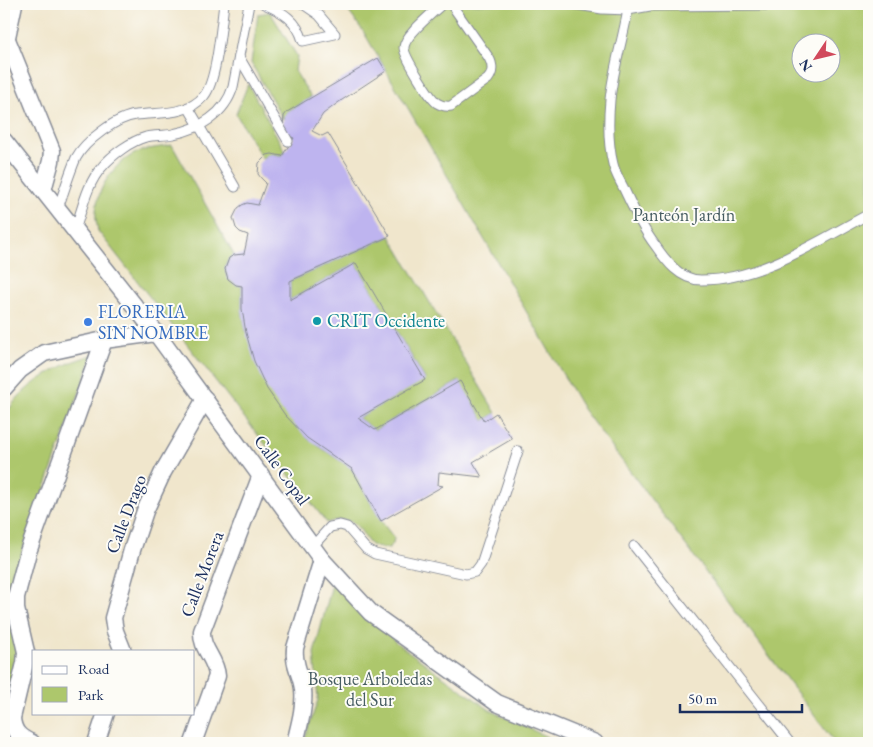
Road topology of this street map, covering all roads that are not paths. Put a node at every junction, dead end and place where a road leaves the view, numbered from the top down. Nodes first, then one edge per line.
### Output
1 (14, 4) edge
2 (224, 4) edge
3 (249, 4) edge
4 (264, 4) edge
5 (303, 4) edge
6 (442, 4) edge
7 (451, 4) edge
8 (572, 4) edge
9 (796, 4) edge
10 (648, 5) edge
11 (628, 7) edge
12 (5, 34) edge
13 (239, 57) junction
14 (188, 107) junction
15 (200, 126) junction
16 (4, 141) edge
17 (288, 141) dead end
18 (235, 187) dead end
19 (43, 190) junction
20 (58, 208) junction
21 (869, 214) edge
22 (75, 230) junction
23 (156, 333) junction
24 (104, 340) junction
25 (4, 388) edge
26 (205, 399) junction
27 (518, 451) dead end
28 (261, 475) junction
29 (634, 546) dead end
30 (317, 553) junction
31 (123, 650) edge
32 (106, 714) edge
33 (32, 743) edge
34 (96, 743) edge
35 (193, 743) edge
36 (295, 743) edge
37 (595, 743) edge
38 (790, 743) edge

1 - 12 street
2 - 14 lane
3 - 13 lane
4 - 5 lane
6 - 7 lane
8 - 11 lane
9 - 10 lane
10 - 11 lane
11 - 21 lane
12 - 19 street
13 - 15 lane
13 - 17 lane
14 - 15 lane
14 - 20 lane
15 - 18 lane
15 - 22 lane
16 - 19 street, Calle Copal
19 - 20 street, Calle Copal
20 - 22 street, Calle Copal
22 - 23 street, Calle Copal
23 - 24 street
23 - 26 street, Calle Copal
24 - 25 street
24 - 33 street
26 - 28 street, Calle Copal
26 - 31 street, Calle Drago
27 - 30 lane
28 - 30 street, Calle Copal
28 - 35 street, Calle Morera
29 - 38 lane
30 - 36 street
30 - 37 street, Calle Copal
32 - 34 street

